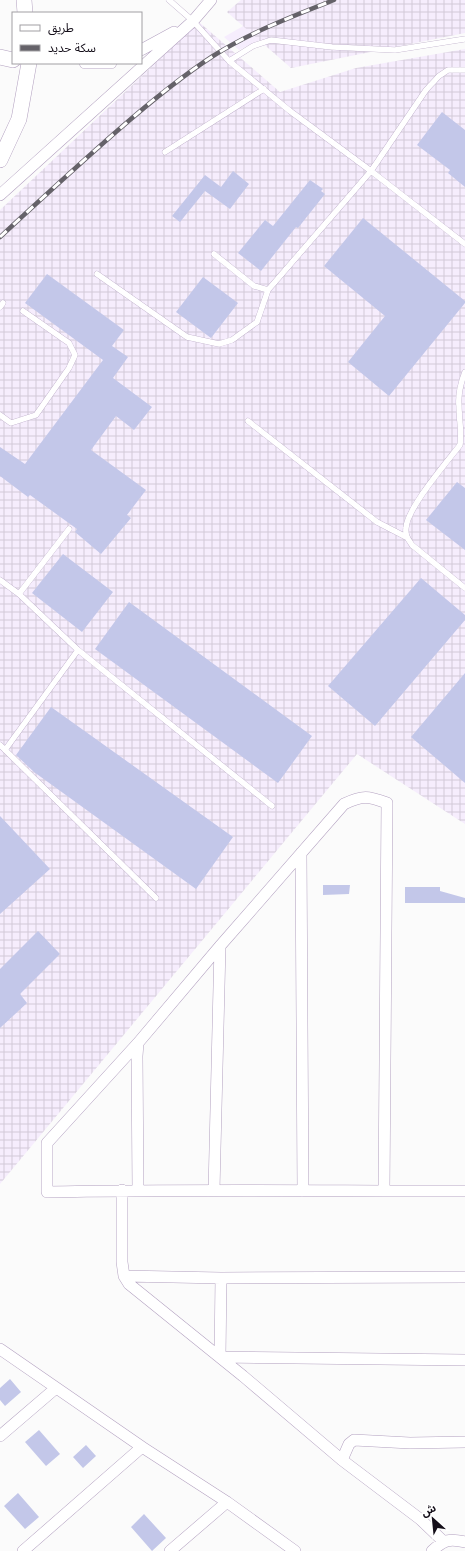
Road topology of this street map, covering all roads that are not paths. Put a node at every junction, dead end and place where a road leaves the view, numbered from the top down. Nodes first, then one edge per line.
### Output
1 (169, 0) edge
2 (211, 0) edge
3 (193, 21) junction
4 (465, 39) edge
5 (142, 49) edge
6 (0, 57) edge
7 (12, 60) edge
8 (229, 61) junction
9 (19, 64) edge
10 (28, 70) edge
11 (465, 70) edge
12 (264, 89) junction
13 (165, 152) dead end
14 (0, 160) edge
15 (371, 171) junction
16 (0, 194) edge
17 (465, 244) edge
18 (214, 254) dead end
19 (97, 274) dead end
20 (268, 290) junction
21 (23, 311) dead end
22 (465, 372) edge
23 (0, 415) edge
24 (248, 421) dead end
25 (463, 435) edge
26 (69, 529) dead end
27 (406, 537) junction
28 (0, 580) edge
29 (465, 588) edge
30 (19, 594) junction
31 (78, 650) junction
32 (0, 745) edge
33 (5, 750) junction
34 (272, 806) dead end
35 (301, 853) junction
36 (156, 898) dead end
37 (220, 946) junction
38 (138, 1043) junction
39 (122, 1190) junction
40 (138, 1190) junction
41 (214, 1190) junction
42 (303, 1190) junction
43 (384, 1191) junction
44 (465, 1191) edge
45 (124, 1276) junction
46 (465, 1277) edge
47 (221, 1278) junction
48 (0, 1349) edge
49 (220, 1357) junction
50 (465, 1360) edge
51 (56, 1388) junction
52 (0, 1436) edge
53 (465, 1442) edge
54 (142, 1447) junction
55 (342, 1460) junction
56 (227, 1502) junction
57 (443, 1541) junction
58 (465, 1542) edge
59 (23, 1551) edge
60 (170, 1551) edge
61 (296, 1551) edge
62 (432, 1551) edge

1 - 3 lane
2 - 3 street
3 - 5 street
3 - 8 lane
3 - 16 street
4 - 8 lane
6 - 7 main road
8 - 12 lane
9 - 10 main road
10 - 14 main road
11 - 15 lane
12 - 13 lane
12 - 15 lane
15 - 17 lane
15 - 20 lane
18 - 20 lane
19 - 20 lane
21 - 23 lane
22 - 25 lane
24 - 27 lane
25 - 27 lane
26 - 30 lane
27 - 29 lane
28 - 30 lane
30 - 31 lane
31 - 33 lane
31 - 34 lane
32 - 33 lane
33 - 36 lane
35 - 37 street
35 - 42 street
35 - 43 street
37 - 38 street
37 - 41 street
38 - 39 street
38 - 40 street
39 - 40 street
39 - 45 street
40 - 41 street
41 - 42 street
42 - 43 street
43 - 44 street
45 - 47 street
45 - 49 street
46 - 47 street
47 - 49 street
48 - 51 street
49 - 50 street
49 - 55 street
51 - 52 street
51 - 54 street
53 - 55 street
54 - 56 street
54 - 59 street
55 - 57 street
56 - 60 street
56 - 61 street
57 - 58 street
57 - 62 street

